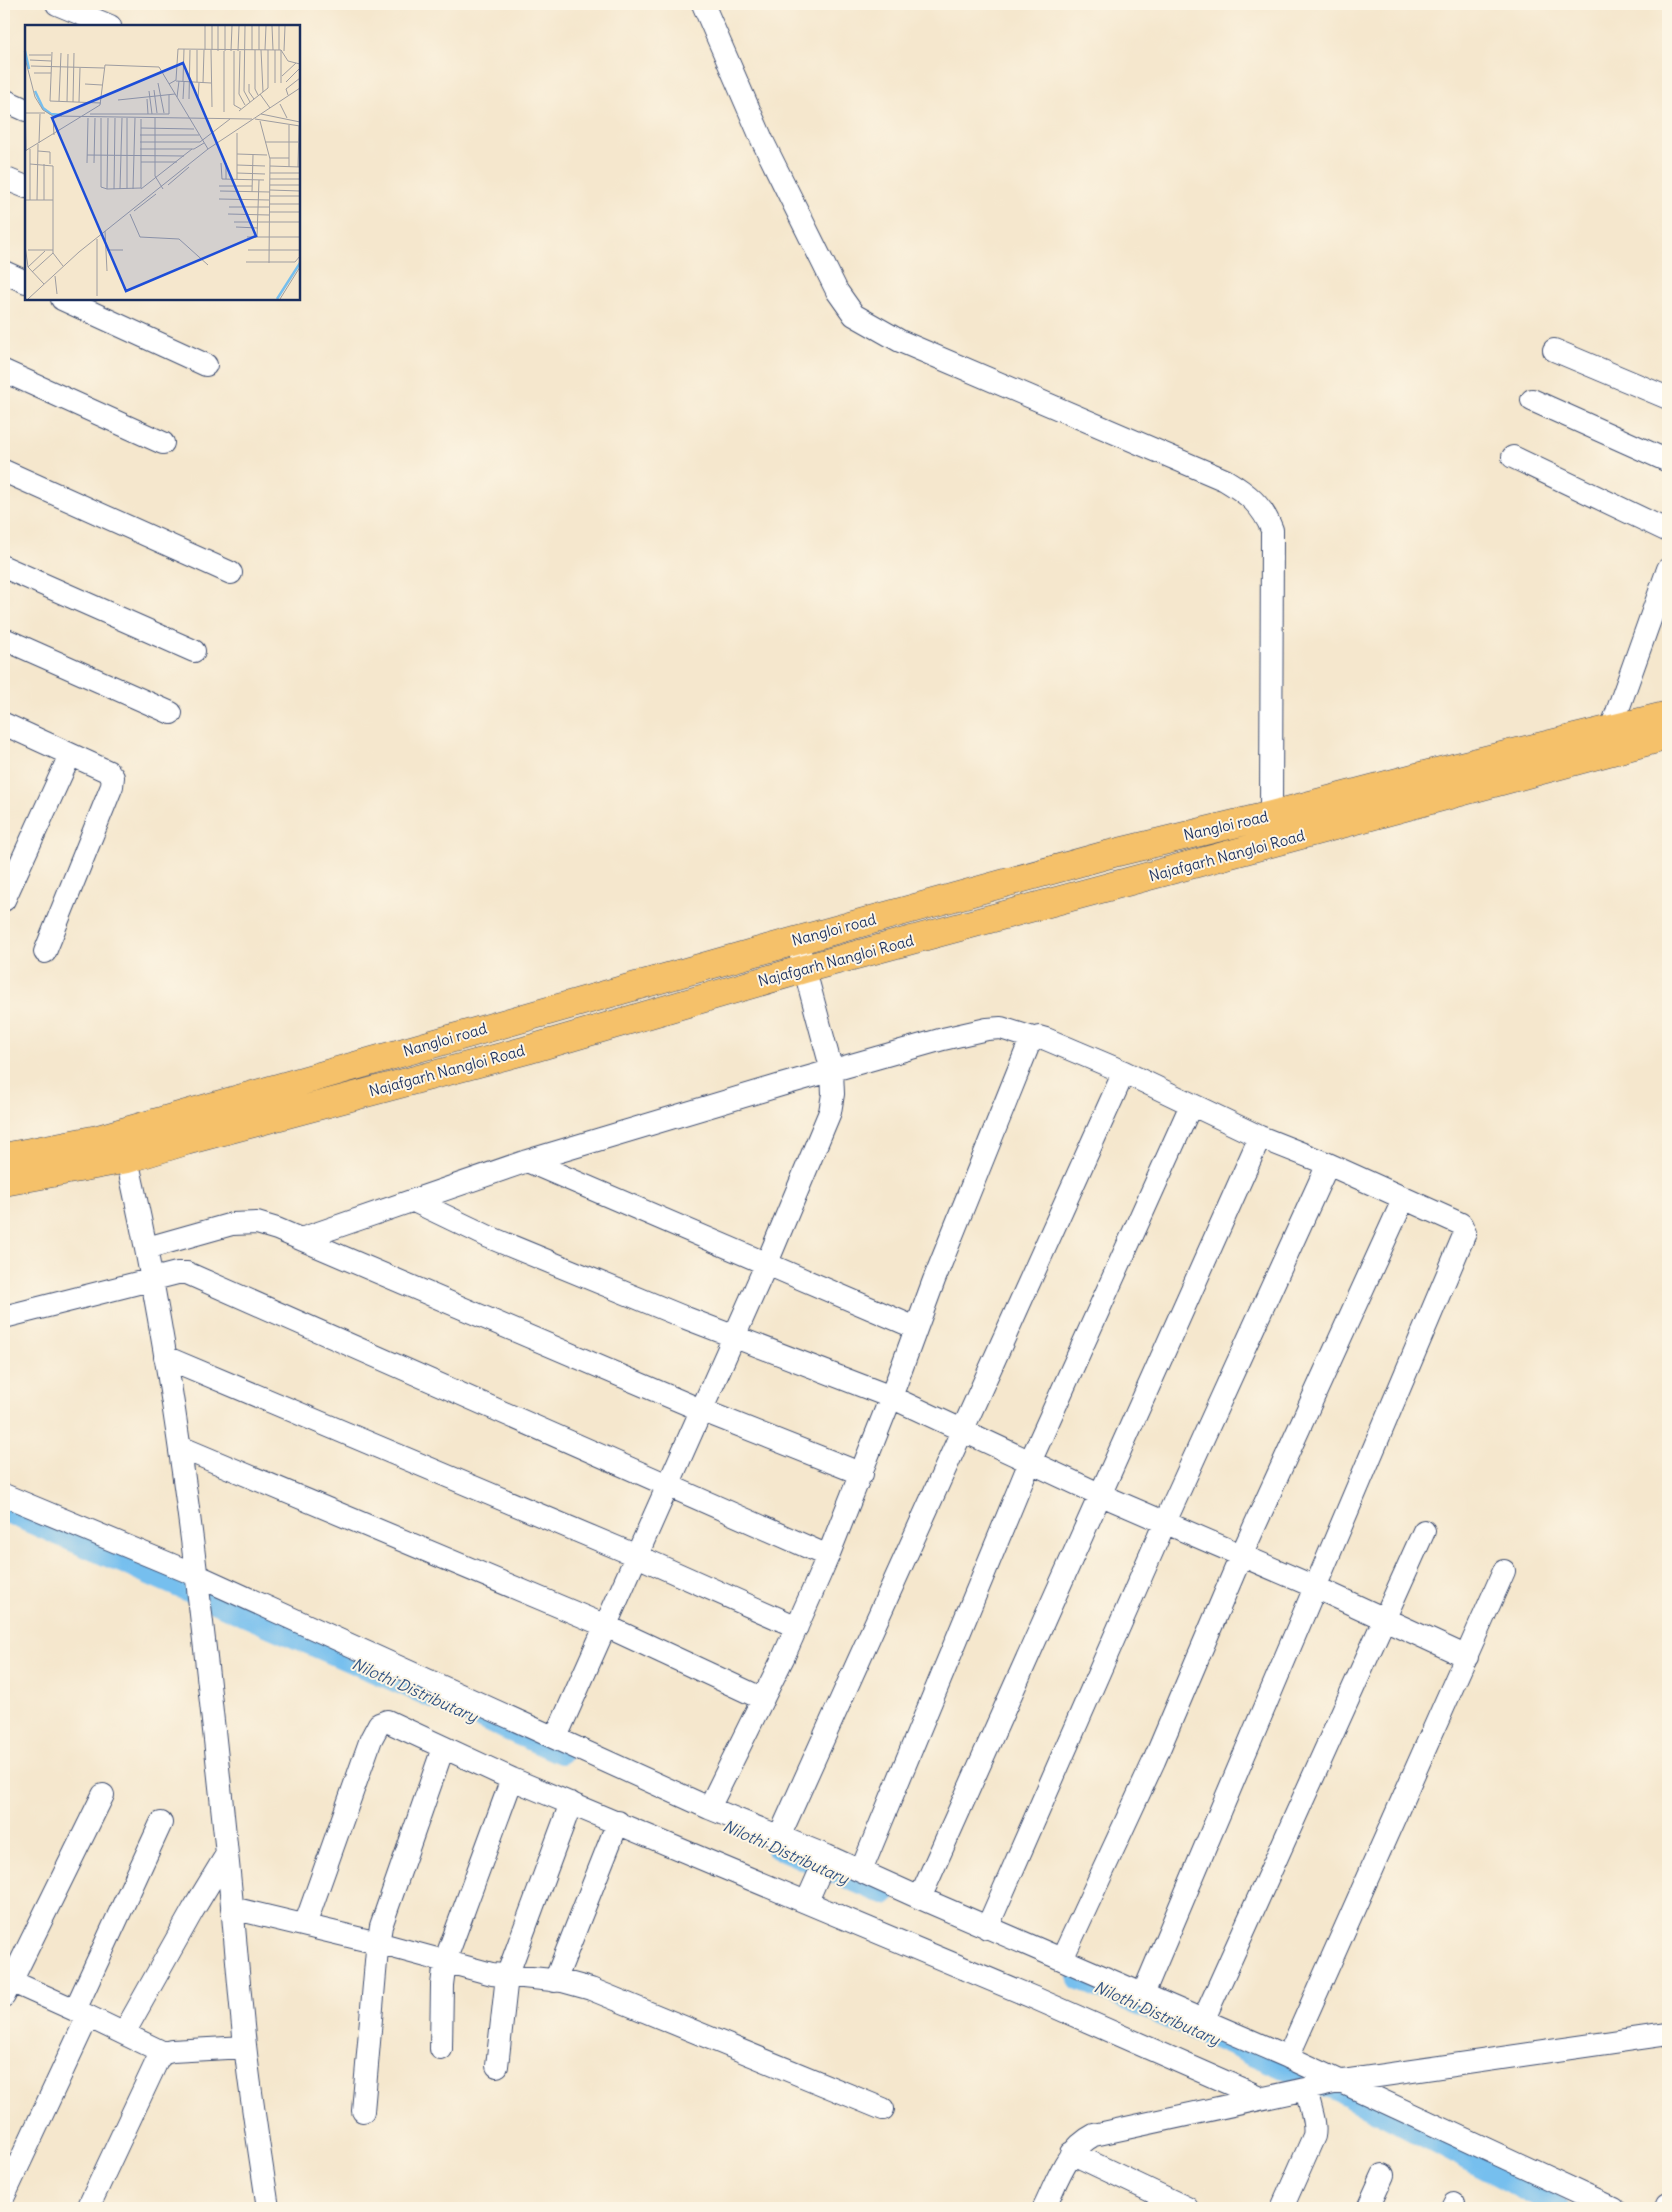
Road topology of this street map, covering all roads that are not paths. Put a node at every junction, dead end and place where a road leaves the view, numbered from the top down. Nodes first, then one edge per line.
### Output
1 (57, 4) edge
2 (703, 4) edge
3 (108, 25) edge
4 (4, 100) edge
5 (25, 110) edge
6 (4, 178) edge
7 (25, 187) edge
8 (4, 272) edge
9 (25, 282) edge
10 (64, 300) edge
11 (1554, 350) dead end
12 (206, 365) dead end
13 (4, 371) edge
14 (1668, 398) edge
15 (1532, 400) dead end
16 (163, 443) dead end
17 (1513, 458) dead end
18 (1668, 461) edge
19 (4, 471) edge
20 (1668, 531) edge
21 (4, 567) edge
22 (1668, 569) edge
23 (231, 573) dead end
24 (4, 640) edge
25 (194, 651) dead end
26 (171, 713) dead end
27 (1668, 715) edge
28 (4, 724) edge
29 (1668, 736) edge
30 (1615, 740) junction
31 (70, 755) junction
32 (1271, 815) junction
33 (4, 900) edge
34 (797, 940) junction
35 (45, 952) dead end
36 (804, 969) junction
37 (1036, 1038) junction
38 (832, 1071) junction
39 (1124, 1072) junction
40 (1191, 1105) junction
41 (1260, 1137) junction
42 (4, 1157) edge
43 (67, 1158) junction
44 (127, 1159) junction
45 (527, 1161) junction
46 (1328, 1164) junction
47 (4, 1182) edge
48 (1404, 1198) junction
49 (414, 1202) junction
50 (301, 1239) junction
51 (147, 1248) junction
52 (766, 1265) junction
53 (152, 1281) junction
54 (4, 1317) edge
55 (916, 1328) junction
56 (734, 1336) junction
57 (165, 1357) junction
58 (891, 1396) junction
59 (701, 1410) junction
60 (964, 1429) junction
61 (180, 1447) junction
62 (1030, 1462) junction
63 (862, 1474) junction
64 (668, 1486) junction
65 (1100, 1494) junction
66 (4, 1495) edge
67 (1165, 1522) junction
68 (1424, 1531) dead end
69 (637, 1556) junction
70 (828, 1556) junction
71 (1241, 1556) junction
72 (1504, 1571) dead end
73 (197, 1576) junction
74 (1315, 1587) junction
75 (1384, 1619) junction
76 (606, 1626) junction
77 (797, 1627) junction
78 (1467, 1657) junction
79 (763, 1699) junction
80 (556, 1737) junction
81 (443, 1748) junction
82 (512, 1779) junction
83 (103, 1795) dead end
84 (571, 1803) junction
85 (709, 1808) junction
86 (618, 1822) junction
87 (161, 1824) dead end
88 (779, 1837) junction
89 (227, 1854) junction
90 (825, 1861) junction
91 (861, 1871) junction
92 (809, 1897) junction
93 (920, 1898) junction
94 (232, 1908) junction
95 (305, 1925) junction
96 (987, 1928) junction
97 (378, 1943) junction
98 (1062, 1959) junction
99 (446, 1961) junction
100 (507, 1976) junction
101 (555, 1981) junction
102 (6, 1985) edge
103 (1142, 1994) junction
104 (81, 2013) junction
105 (1203, 2021) junction
106 (124, 2033) junction
107 (1668, 2034) edge
108 (245, 2046) junction
109 (441, 2049) dead end
110 (164, 2053) junction
111 (1288, 2057) junction
112 (497, 2066) dead end
113 (1342, 2082) junction
114 (1308, 2088) junction
115 (1262, 2098) junction
116 (883, 2109) dead end
117 (363, 2111) dead end
118 (1071, 2153) junction
119 (1383, 2175) dead end
120 (4, 2196) edge
121 (88, 2208) edge
122 (268, 2208) edge
123 (1044, 2208) edge
124 (1187, 2208) edge
125 (1282, 2208) edge
126 (1368, 2208) edge
127 (1613, 2208) edge

1 - 3 street
2 - 32 street
4 - 5 street
6 - 7 street
8 - 9 street
10 - 12 street
11 - 14 street
13 - 16 street
15 - 18 street
17 - 20 street
19 - 23 street
21 - 25 street
22 - 30 street
24 - 26 street
27 - 30 main road, Nangloi road
28 - 31 street
29 - 30 main road, Najafgarh Nangloi Road
30 - 32 main road, Nangloi road
30 - 36 main road, Najafgarh Nangloi Road
31 - 33 street
31 - 35 street
32 - 34 main road, Nangloi road
34 - 36 street
34 - 43 main road, Nangloi road
36 - 38 street
36 - 44 main road, Najafgarh Nangloi Road
37 - 38 street
37 - 39 street
37 - 55 street
38 - 45 street
38 - 52 street
39 - 40 street
39 - 60 street
40 - 41 street
40 - 62 street
41 - 46 street
41 - 65 street
42 - 43 main road, Nangloi road
43 - 44 main road, Najafgarh Nangloi Road
43 - 47 main road, Najafgarh Nangloi Road
44 - 51 street
45 - 49 street
45 - 52 street
46 - 48 street
46 - 67 street
48 - 71 street
48 - 74 street
49 - 50 street
49 - 56 street
50 - 51 street
50 - 59 street
51 - 53 street
52 - 55 street
52 - 56 street
53 - 54 street
53 - 57 street
53 - 64 street
55 - 58 street
56 - 58 street
56 - 59 street
57 - 61 street
57 - 69 street
58 - 60 street
58 - 63 street
59 - 63 street
59 - 64 street
60 - 62 street
60 - 88 street
61 - 73 street
61 - 76 street
62 - 65 street
62 - 91 street
63 - 70 street
64 - 69 street
64 - 70 street
65 - 67 street
65 - 93 street
66 - 73 street
67 - 71 street
67 - 96 street
68 - 75 street
69 - 76 street
69 - 77 street
70 - 77 street
71 - 74 street
71 - 98 street
72 - 78 street
73 - 80 street
73 - 89 street
74 - 75 street
74 - 103 street
75 - 78 street
75 - 105 street
76 - 79 street
76 - 80 street
77 - 79 street
78 - 111 street
79 - 85 street
80 - 85 street
81 - 82 street
81 - 95 street
81 - 97 street
82 - 84 street
82 - 99 street
83 - 102 street
84 - 86 street
84 - 100 street
85 - 88 street
86 - 92 street
86 - 101 street
87 - 104 street
88 - 90 street
89 - 94 street
89 - 106 street
90 - 91 street
90 - 92 street
91 - 93 street
92 - 115 street
93 - 96 street
94 - 95 street
94 - 108 street
95 - 97 street
96 - 98 street
97 - 99 street
97 - 117 street
98 - 103 street
99 - 100 street
99 - 109 street
100 - 101 street
100 - 112 street
101 - 116 street
102 - 104 street
103 - 105 street
104 - 106 street
104 - 120 street
105 - 111 street
106 - 110 street
107 - 113 street
108 - 110 street
108 - 122 street
110 - 121 street
111 - 113 street
113 - 114 street
113 - 127 street
114 - 115 street
114 - 125 street
115 - 118 street
118 - 123 street
118 - 124 street
119 - 126 street

